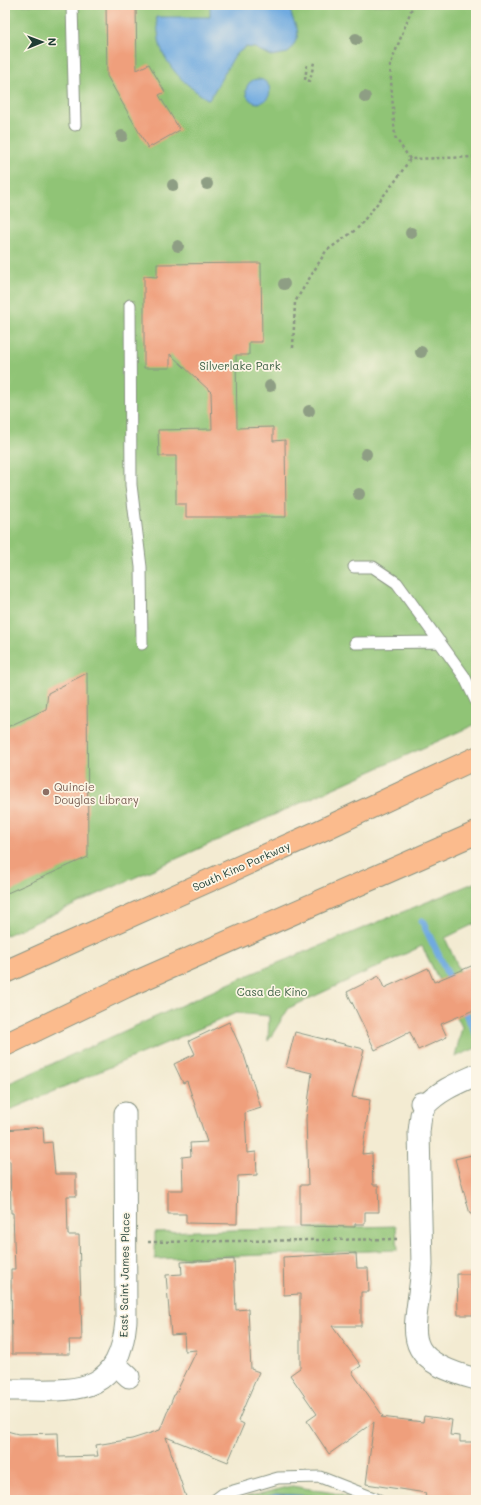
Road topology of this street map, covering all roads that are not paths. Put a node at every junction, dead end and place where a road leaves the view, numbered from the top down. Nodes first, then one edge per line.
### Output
1 (72, 5) edge
2 (75, 125) dead end
3 (130, 305) dead end
4 (354, 567) dead end
5 (440, 642) junction
6 (355, 643) dead end
7 (142, 644) dead end
8 (476, 701) edge
9 (476, 758) edge
10 (476, 832) edge
11 (28, 961) junction
12 (5, 964) edge
13 (5, 972) edge
14 (5, 1045) edge
15 (476, 1075) edge
16 (125, 1113) dead end
17 (476, 1379) edge
18 (5, 1390) edge
19 (215, 1500) edge
20 (379, 1500) edge

1 - 2 lane
3 - 7 lane
4 - 5 lane
5 - 6 lane
5 - 8 lane
9 - 11 main road, South Kino Parkway
10 - 14 main road
11 - 12 main road
11 - 13 main road, South Kino Parkway
15 - 17 street
16 - 18 street, East Saint James Place
19 - 20 lane

